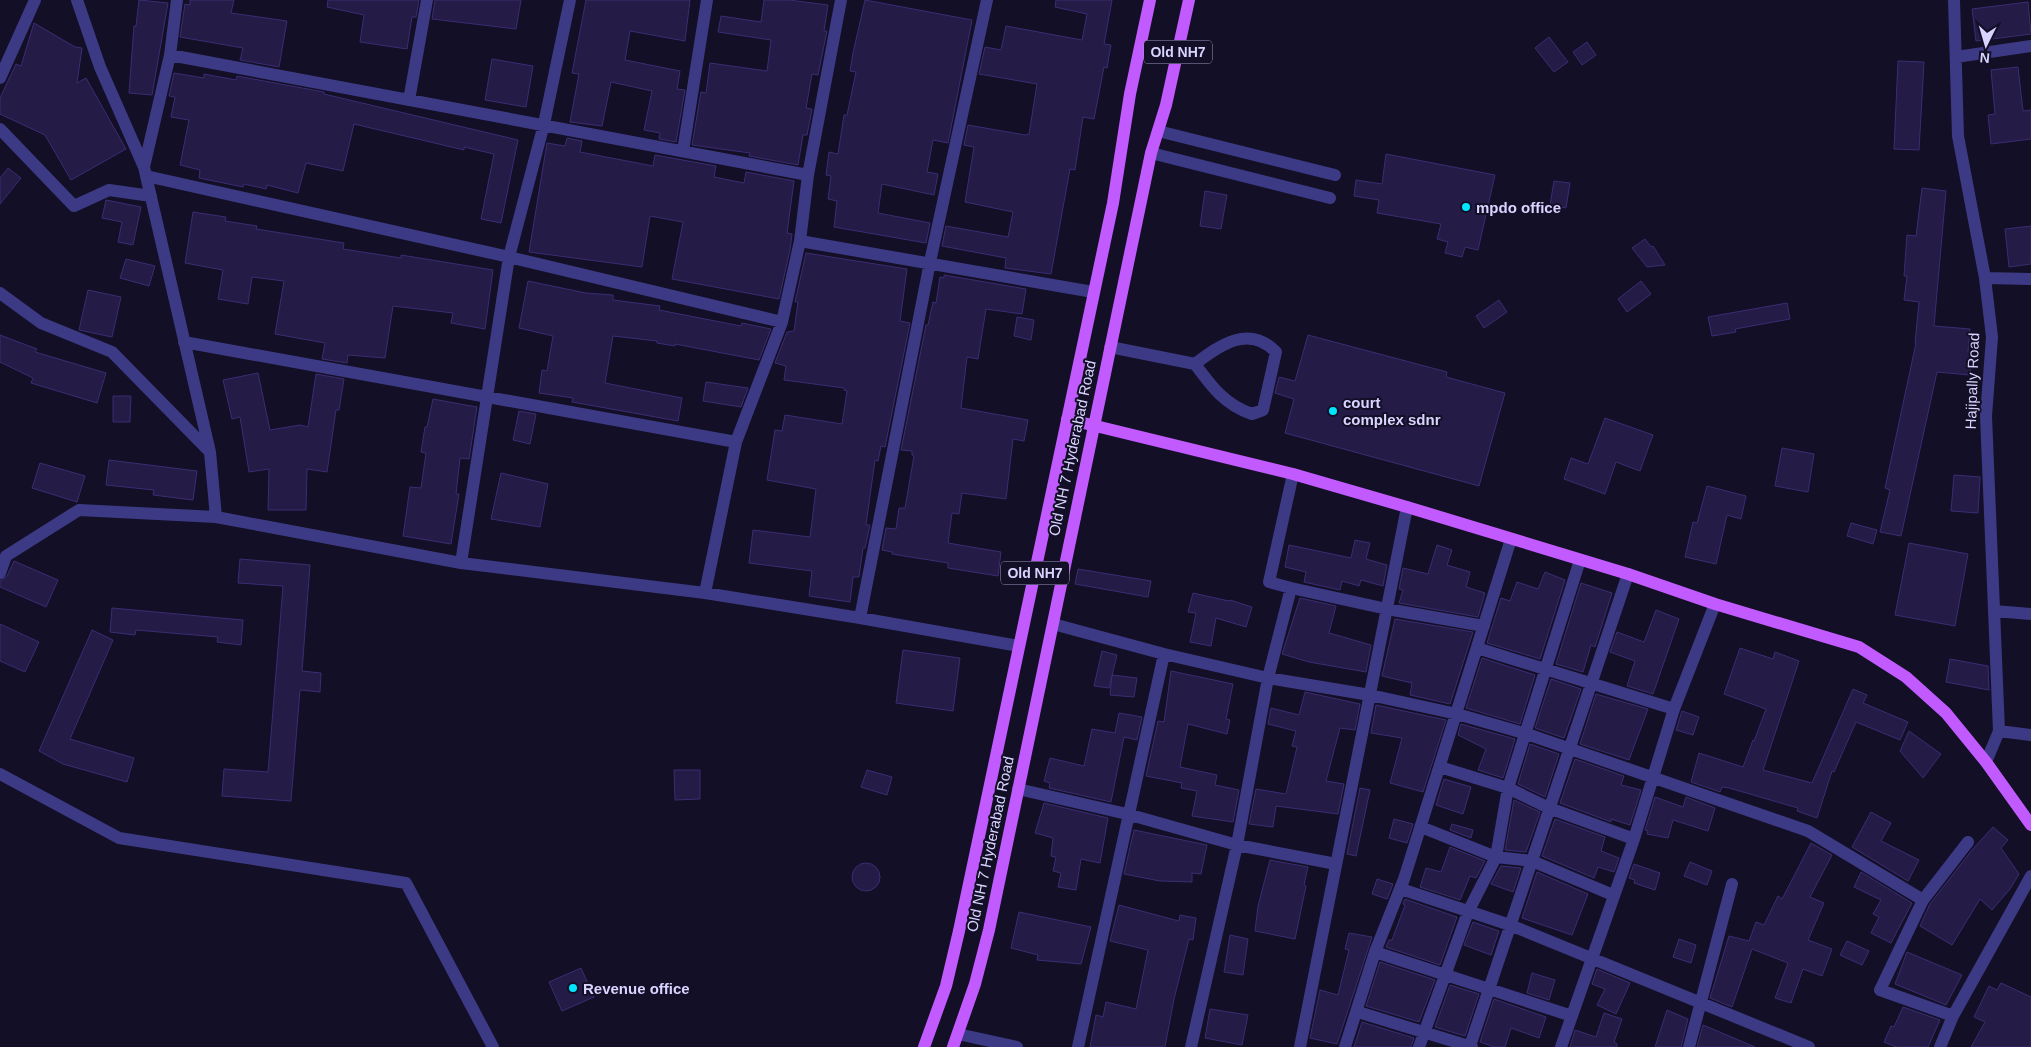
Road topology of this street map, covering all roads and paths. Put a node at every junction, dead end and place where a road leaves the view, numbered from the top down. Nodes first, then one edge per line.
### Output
1 (35, 0) edge
2 (77, 0) edge
3 (177, 0) edge
4 (428, 0) edge
5 (570, 0) edge
6 (707, 0) edge
7 (841, 0) edge
8 (987, 0) edge
9 (1150, 0) edge
10 (1189, 0) edge
11 (1954, 0) edge
12 (2031, 46) edge
13 (170, 55) junction
14 (1956, 57) junction
15 (0, 78) edge
16 (409, 100) junction
17 (544, 124) junction
18 (0, 129) edge
19 (1158, 132) junction
20 (683, 151) junction
21 (1151, 153) junction
22 (145, 171) junction
23 (808, 175) junction
24 (1335, 175) dead end
25 (151, 196) junction
26 (1330, 198) dead end
27 (800, 240) junction
28 (509, 257) junction
29 (930, 262) junction
30 (1985, 278) junction
31 (2031, 278) edge
32 (1094, 292) junction
33 (0, 293) edge
34 (782, 322) junction
35 (184, 342) junction
36 (1110, 347) junction
37 (1195, 364) junction
38 (488, 397) junction
39 (1067, 419) junction
40 (1094, 425) junction
41 (736, 442) junction
42 (210, 452) junction
43 (1293, 474) junction
44 (1407, 507) junction
45 (216, 517) junction
46 (1511, 539) junction
47 (1580, 560) junction
48 (461, 563) junction
49 (0, 573) edge
50 (1628, 574) junction
51 (1291, 588) junction
52 (705, 593) junction
53 (1716, 604) junction
54 (1387, 609) junction
55 (1994, 611) junction
56 (2031, 614) edge
57 (860, 618) junction
58 (1053, 624) junction
59 (1484, 626) junction
60 (1019, 646) junction
61 (1477, 648) junction
62 (1164, 654) junction
63 (1546, 669) junction
64 (1268, 678) junction
65 (1591, 683) junction
66 (1370, 695) junction
67 (1674, 709) junction
68 (1457, 714) junction
69 (1999, 731) junction
70 (1527, 734) junction
71 (2031, 735) edge
72 (1571, 748) junction
73 (1986, 762) junction
74 (1440, 767) junction
75 (0, 774) edge
76 (1652, 778) junction
77 (1508, 788) junction
78 (1018, 789) junction
79 (1549, 808) junction
80 (1127, 814) junction
81 (2031, 825) edge
82 (1421, 827) junction
83 (1634, 840) junction
84 (1968, 842) dead end
85 (1237, 845) junction
86 (1496, 857) junction
87 (1532, 861) junction
88 (1336, 864) junction
89 (2031, 876) edge
90 (1732, 884) dead end
91 (1400, 889) junction
92 (1613, 895) junction
93 (1923, 900) junction
94 (1468, 912) junction
95 (1510, 925) junction
96 (1375, 952) junction
97 (1592, 957) junction
98 (1446, 975) junction
99 (1489, 989) junction
100 (1703, 1002) junction
101 (1358, 1012) junction
102 (1572, 1016) junction
103 (1953, 1016) junction
104 (1424, 1032) junction
105 (958, 1034) junction
106 (1471, 1046) edge
107 (493, 1047) edge
108 (924, 1047) edge
109 (953, 1047) edge
110 (1017, 1047) edge
111 (1078, 1047) edge
112 (1191, 1047) edge
113 (1300, 1047) edge
114 (1346, 1047) edge
115 (1419, 1047) edge
116 (1561, 1047) edge
117 (1689, 1047) edge
118 (1809, 1047) edge
119 (1940, 1047) edge

1 - 15 street
2 - 22 street
3 - 13 street
4 - 16 street
5 - 17 street
6 - 20 street
7 - 23 street
8 - 29 street
9 - 32 main road, Old NH 7 Hyderabad Road / Old NH7
10 - 19 main road, Old NH 7 Hyderabad Road / Old NH7
11 - 14 street, Hajipally Road
12 - 14 street
13 - 16 street
13 - 22 street
14 - 30 street, Hajipally Road
16 - 17 street
17 - 20 street
17 - 28 street
18 - 25 street
19 - 21 main road, Old NH 7 Hyderabad Road / Old NH7
19 - 24 street
20 - 23 street
21 - 26 street
21 - 36 main road, Old NH 7 Hyderabad Road / Old NH7
22 - 25 street
22 - 28 street
23 - 27 street
25 - 35 street
27 - 29 street
27 - 34 street
28 - 34 street
28 - 38 street
29 - 32 street
29 - 57 street
30 - 31 street
30 - 55 street, Hajipally Road
32 - 39 main road, Old NH 7 Hyderabad Road / Old NH7
33 - 42 street
34 - 41 street
35 - 38 street
35 - 42 street
36 - 37 street
36 - 40 main road, Old NH 7 Hyderabad Road / Old NH7
37 - 37 street
38 - 41 street
38 - 48 street
39 - 40 main road
39 - 60 main road, Old NH 7 Hyderabad Road / Old NH7
40 - 43 main road
40 - 58 main road, Old NH 7 Hyderabad Road / Old NH7
41 - 52 street
42 - 45 street
43 - 44 main road
43 - 51 street
44 - 46 main road
44 - 54 street
45 - 48 street
45 - 49 street
46 - 47 main road
46 - 59 street
47 - 50 main road
47 - 63 street
48 - 52 street
50 - 53 main road
50 - 65 street
51 - 54 street
51 - 64 street
52 - 57 street
53 - 67 street
53 - 73 main road
54 - 59 street
54 - 66 street
55 - 56 street
55 - 69 street, Hajipally Road
57 - 60 street
58 - 62 street
58 - 78 main road, Old NH 7 Hyderabad Road / Old NH7
59 - 61 street
60 - 108 main road, Old NH 7 Hyderabad Road / Old NH7
61 - 63 street
61 - 68 street
62 - 64 street
62 - 80 street
63 - 65 street
63 - 70 street
64 - 66 street
64 - 85 street
65 - 67 street
65 - 72 street
66 - 68 street
66 - 88 street
67 - 76 street
68 - 70 street
68 - 74 street
69 - 71 street
69 - 73 street, Hajipally Road
70 - 72 street
70 - 77 street
72 - 76 street
72 - 79 street
73 - 81 main road
74 - 77 street
74 - 82 street
75 - 107 street
76 - 83 street
76 - 93 street
77 - 79 street
77 - 86 street
78 - 80 street
78 - 105 main road, Old NH 7 Hyderabad Road / Old NH7
79 - 83 street
79 - 87 street
80 - 85 street
80 - 111 street
82 - 86 street
82 - 91 street
83 - 92 street
84 - 93 street
85 - 88 street
85 - 112 street
86 - 87 street
86 - 94 street
87 - 92 street
87 - 95 street
88 - 113 street
89 - 103 street
90 - 100 street
91 - 94 street
91 - 96 street
92 - 97 street
93 - 103 street
94 - 95 street
94 - 98 street
95 - 97 street
95 - 99 street
96 - 98 street
96 - 101 street
97 - 100 street
97 - 102 street
98 - 99 street
98 - 104 street
99 - 102 street
99 - 106 street
100 - 117 street
100 - 118 street
101 - 104 street
101 - 114 street
102 - 116 street
103 - 119 street
104 - 106 street
104 - 115 street
105 - 109 main road, Old NH 7 Hyderabad Road / Old NH7
105 - 110 street

